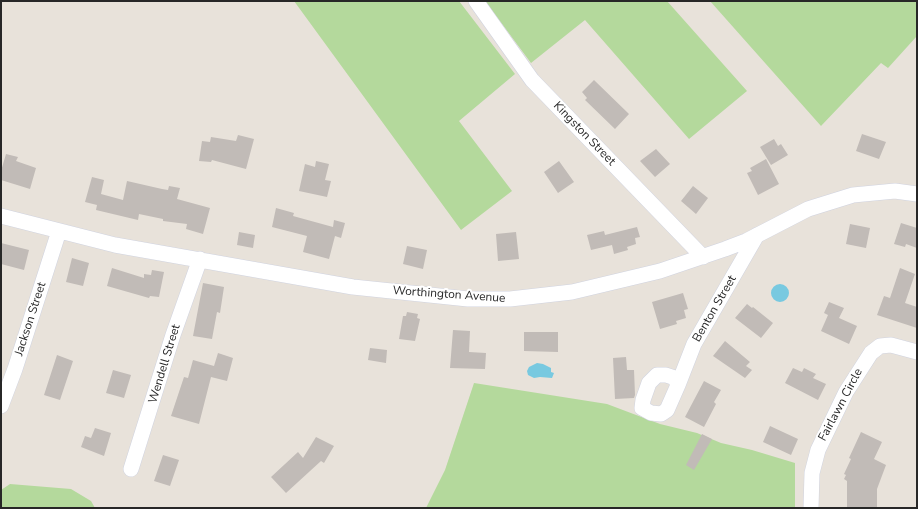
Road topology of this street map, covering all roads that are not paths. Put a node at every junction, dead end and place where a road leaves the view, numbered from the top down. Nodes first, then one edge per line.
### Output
1 (476, 1) edge
2 (917, 194) edge
3 (1, 216) edge
4 (59, 231) junction
5 (757, 235) junction
6 (703, 257) junction
7 (200, 259) junction
8 (917, 352) edge
9 (678, 385) dead end
10 (1, 406) edge
11 (131, 469) dead end
12 (812, 508) edge

1 - 6 street, Kingston Street
2 - 5 street, Worthington Avenue
3 - 4 street, Worthington Avenue
4 - 7 street, Worthington Avenue
4 - 10 street, Jackson Street
5 - 6 street, Worthington Avenue
5 - 9 street, Benton Street
6 - 7 street, Worthington Avenue
7 - 11 street, Wendell Street
8 - 12 street, Fairlawn Circle

